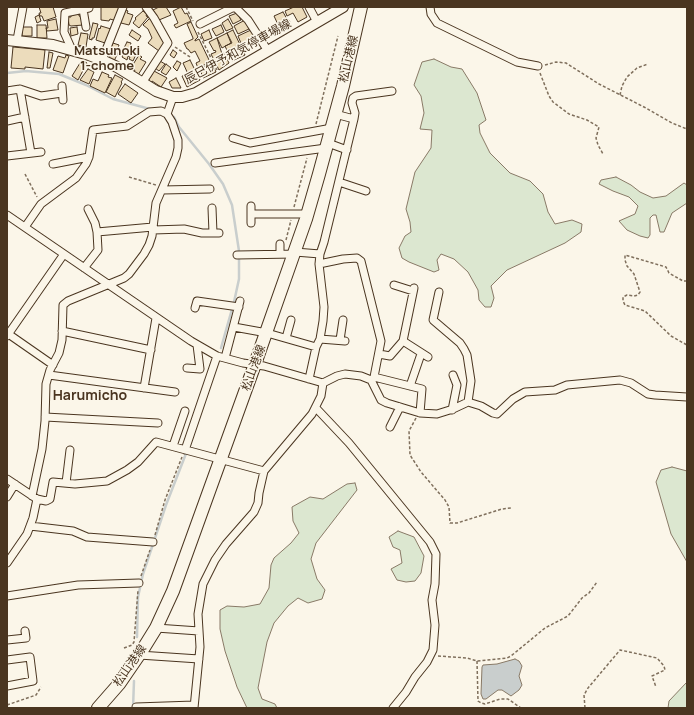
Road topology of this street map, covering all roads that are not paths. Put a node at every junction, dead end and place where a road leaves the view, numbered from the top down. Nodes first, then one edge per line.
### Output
1 (23, 7) edge
2 (123, 7) edge
3 (146, 7) edge
4 (234, 7) edge
5 (309, 7) edge
6 (344, 7) edge
7 (361, 7) edge
8 (430, 7) edge
9 (86, 8) edge
10 (317, 22) junction
11 (202, 24) road end
12 (86, 27) dead end
13 (12, 40) edge
14 (72, 50) junction
15 (268, 51) junction
16 (102, 60) junction
17 (538, 66) road end
18 (142, 83) junction
19 (20, 89) junction
20 (392, 90) dead end
21 (7, 91) edge
22 (62, 93) dead end
23 (173, 97) junction
24 (167, 114) junction
25 (335, 114) junction
26 (25, 117) junction
27 (354, 119) junction
28 (7, 121) edge
29 (332, 128) junction
30 (233, 138) dead end
31 (327, 146) junction
32 (347, 150) junction
33 (41, 152) dead end
34 (31, 153) junction
35 (7, 156) edge
36 (89, 157) junction
37 (215, 163) dead end
38 (53, 164) dead end
39 (339, 182) junction
40 (162, 188) junction
41 (366, 191) dead end
42 (208, 192) dead end
43 (251, 206) dead end
44 (88, 208) dead end
45 (212, 208) dead end
46 (251, 214) junction
47 (308, 214) junction
48 (7, 215) edge
49 (251, 223) dead end
50 (24, 227) junction
51 (153, 229) junction
52 (98, 232) junction
53 (280, 244) dead end
54 (295, 253) junction
55 (64, 254) junction
56 (280, 254) junction
57 (320, 254) junction
58 (237, 255) dead end
59 (320, 264) junction
60 (84, 268) junction
61 (109, 285) junction
62 (394, 286) dead end
63 (439, 292) dead end
64 (195, 308) dead end
65 (156, 318) junction
66 (291, 320) dead end
67 (343, 320) dead end
68 (234, 327) junction
69 (62, 331) junction
70 (267, 333) junction
71 (7, 334) edge
72 (286, 338) junction
73 (320, 339) junction
74 (403, 341) junction
75 (197, 345) junction
76 (316, 347) junction
77 (151, 350) junction
78 (379, 354) junction
79 (421, 354) junction
80 (217, 356) junction
81 (428, 357) dead end
82 (225, 358) junction
83 (256, 364) junction
84 (53, 365) junction
85 (187, 368) dead end
86 (49, 375) junction
87 (453, 375) dead end
88 (309, 379) junction
89 (372, 379) junction
90 (323, 383) junction
91 (410, 386) junction
92 (144, 388) junction
93 (174, 392) dead end
94 (687, 397) edge
95 (468, 402) junction
96 (400, 407) junction
97 (316, 408) junction
98 (452, 410) junction
99 (185, 411) dead end
100 (420, 413) junction
101 (45, 417) junction
102 (158, 423) dead end
103 (390, 427) dead end
104 (173, 446) junction
105 (70, 450) dead end
106 (185, 450) junction
107 (221, 459) junction
108 (264, 471) junction
109 (7, 479) edge
110 (66, 483) junction
111 (15, 484) junction
112 (7, 496) edge
113 (34, 498) junction
114 (30, 526) junction
115 (152, 542) road end
116 (7, 563) edge
117 (139, 583) road end
118 (7, 596) edge
119 (156, 628) junction
120 (25, 631) dead end
121 (199, 631) junction
122 (7, 640) edge
123 (136, 650) junction
124 (199, 659) junction
125 (7, 660) edge
126 (7, 686) edge
127 (194, 706) edge
128 (98, 708) edge
129 (136, 708) edge
130 (393, 708) edge

1 - 13 street
2 - 16 street
3 - 18 street
4 - 11 street
4 - 15 street
5 - 10 street
6 - 10 main road, 辰巳伊予和気停車場線
7 - 25 main road, 松山港線
8 - 17 street
9 - 12 street
9 - 14 street
10 - 15 main road, 辰巳伊予和気停車場線
13 - 14 main road, 辰巳伊予和気停車場線
14 - 16 main road, 辰巳伊予和気停車場線
15 - 23 main road, 辰巳伊予和気停車場線
16 - 18 main road, 辰巳伊予和気停車場線
18 - 23 main road, 辰巳伊予和気停車場線
19 - 21 street
19 - 22 street
19 - 26 street
20 - 27 street
23 - 24 street
24 - 36 street
24 - 40 street
25 - 27 street
25 - 29 main road, 松山港線
26 - 28 street
26 - 34 street
27 - 32 street
29 - 30 street
29 - 31 main road, 松山港線
31 - 32 street
31 - 37 street
31 - 47 main road, 松山港線
32 - 39 street
33 - 34 street
34 - 35 street
36 - 38 street
36 - 50 street
39 - 41 street
39 - 57 street
40 - 42 street
40 - 51 street
43 - 46 street
44 - 52 street
45 - 51 street
46 - 47 street
46 - 49 street
47 - 54 main road, 松山港線
48 - 50 street
50 - 55 street
51 - 52 street
51 - 61 street
52 - 60 street
53 - 56 street
54 - 56 street
54 - 57 street
54 - 70 main road, 松山港線
55 - 60 street
55 - 71 street
56 - 58 street
57 - 59 street
59 - 73 street
59 - 78 street
60 - 61 street
61 - 65 street
61 - 69 street
62 - 74 street
63 - 95 street
64 - 68 street
65 - 75 street
65 - 77 street
66 - 72 street
67 - 73 street
68 - 70 street
68 - 82 street
69 - 77 street
69 - 84 street
70 - 72 street
70 - 83 main road, 松山港線
71 - 84 street
72 - 76 street
73 - 76 street
74 - 78 street
74 - 79 street
75 - 80 street
75 - 85 street
76 - 88 street
77 - 92 street
78 - 89 street
79 - 81 street
79 - 91 street
80 - 82 street
80 - 106 street
82 - 83 street
83 - 88 street
83 - 107 main road, 松山港線
84 - 86 street
86 - 92 street
86 - 101 street
87 - 98 street
88 - 90 street
89 - 90 street
89 - 91 street
89 - 96 street
90 - 97 street
91 - 100 street
92 - 93 street
94 - 95 street
95 - 98 street
96 - 100 street
96 - 103 street
97 - 108 street
97 - 130 street
98 - 100 street
99 - 104 street
101 - 102 street
101 - 113 street
104 - 106 street
104 - 110 street
105 - 110 street
106 - 107 street
107 - 108 street
107 - 119 main road, 松山港線
108 - 121 street
109 - 111 street
110 - 113 street
111 - 112 street
111 - 113 street
113 - 114 street
114 - 115 street
114 - 116 street
117 - 118 street
119 - 121 street
119 - 123 main road, 松山港線
120 - 122 street
121 - 124 street
123 - 124 street
123 - 128 main road, 松山港線
124 - 127 street
125 - 126 street
127 - 129 street

